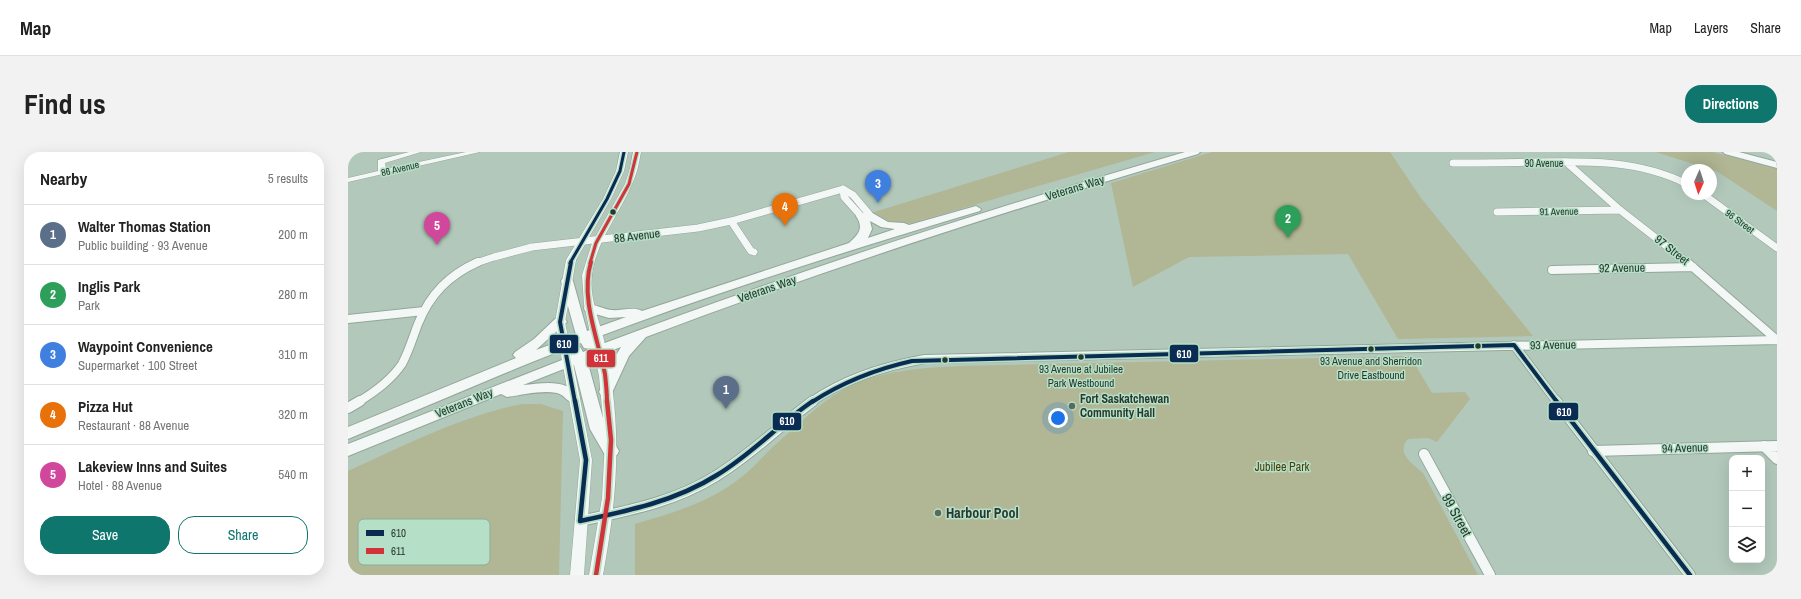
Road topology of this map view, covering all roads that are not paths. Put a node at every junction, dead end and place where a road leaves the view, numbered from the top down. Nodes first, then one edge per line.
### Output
1 (417, 152) edge
2 (473, 152) edge
3 (624, 152) edge
4 (637, 152) edge
5 (1168, 152) edge
6 (1195, 152) edge
7 (1728, 152) edge
8 (1749, 152) edge
9 (1777, 160) edge
10 (1566, 162) junction
11 (1453, 163) dead end
12 (1777, 165) edge
13 (382, 172) junction
14 (348, 180) edge
15 (1681, 181) edge
16 (1711, 200) edge
17 (1620, 210) junction
18 (1497, 212) dead end
19 (865, 215) junction
20 (945, 218) junction
21 (731, 221) junction
22 (599, 241) junction
23 (580, 243) junction
24 (854, 245) junction
25 (1777, 248) edge
26 (754, 252) dead end
27 (817, 256) junction
28 (1693, 267) junction
29 (1552, 270) dead end
30 (567, 281) junction
31 (669, 306) junction
32 (590, 308) junction
33 (424, 311) junction
34 (348, 319) edge
35 (560, 322) junction
36 (666, 325) junction
37 (1777, 340) edge
38 (593, 342) junction
39 (1514, 345) junction
40 (572, 353) junction
41 (496, 371) junction
42 (606, 392) junction
43 (477, 397) junction
44 (573, 398) junction
45 (349, 407) edge
46 (348, 433) edge
47 (1764, 446) junction
48 (1777, 446) edge
49 (348, 449) edge
50 (611, 451) junction
51 (1593, 451) junction
52 (1424, 454) dead end
53 (1777, 459) edge
54 (607, 515) junction
55 (580, 521) junction
56 (577, 575) edge
57 (596, 575) edge
58 (1490, 575) edge
59 (1690, 575) edge

1 - 13 street
2 - 13 street, 86 Avenue
3 - 23 street
4 - 22 street
5 - 20 main road, Veterans Way
6 - 36 main road, Veterans Way
7 - 12 main road
8 - 9 main road
10 - 11 street, 90 Avenue
10 - 15 street, 90 Avenue
10 - 17 street, 97 Street
13 - 14 street, 86 Avenue
16 - 25 street, 96 Street
17 - 18 street, 91 Avenue
17 - 28 street, 97 Street
19 - 20 main road
19 - 21 street, 88 Avenue
19 - 24 main road
20 - 24 main road, Veterans Way
21 - 22 street, 88 Avenue
21 - 26 street
22 - 23 street, 88 Avenue
22 - 32 street
23 - 30 street
23 - 33 street, 88 Avenue
24 - 27 main road, Veterans Way
27 - 31 main road, Veterans Way
27 - 38 main road
28 - 29 street, 92 Avenue
28 - 37 street, 97 Street
30 - 35 street
30 - 38 main road
31 - 32 main road
31 - 38 main road, Veterans Way
32 - 38 street
33 - 34 street
33 - 45 street, 88 Avenue
35 - 40 street
35 - 41 main road
36 - 38 main road, Veterans Way
36 - 42 main road
37 - 39 street, 93 Avenue
38 - 40 main road, Veterans Way
38 - 40 main road, Veterans Way
38 - 42 street
39 - 51 street
39 - 54 street, 93 Avenue
40 - 41 main road, Veterans Way
40 - 43 main road, Veterans Way
40 - 44 street
40 - 49 main road
40 - 50 main road
41 - 46 main road, Veterans Way
42 - 50 street
43 - 44 main road
43 - 49 main road, Veterans Way
44 - 55 street
47 - 48 street, 94 Avenue
47 - 51 street, 94 Avenue
47 - 53 street
50 - 54 street
51 - 59 street
52 - 58 street, 99 Street
54 - 55 street, 93 Avenue
54 - 57 street
55 - 56 street

